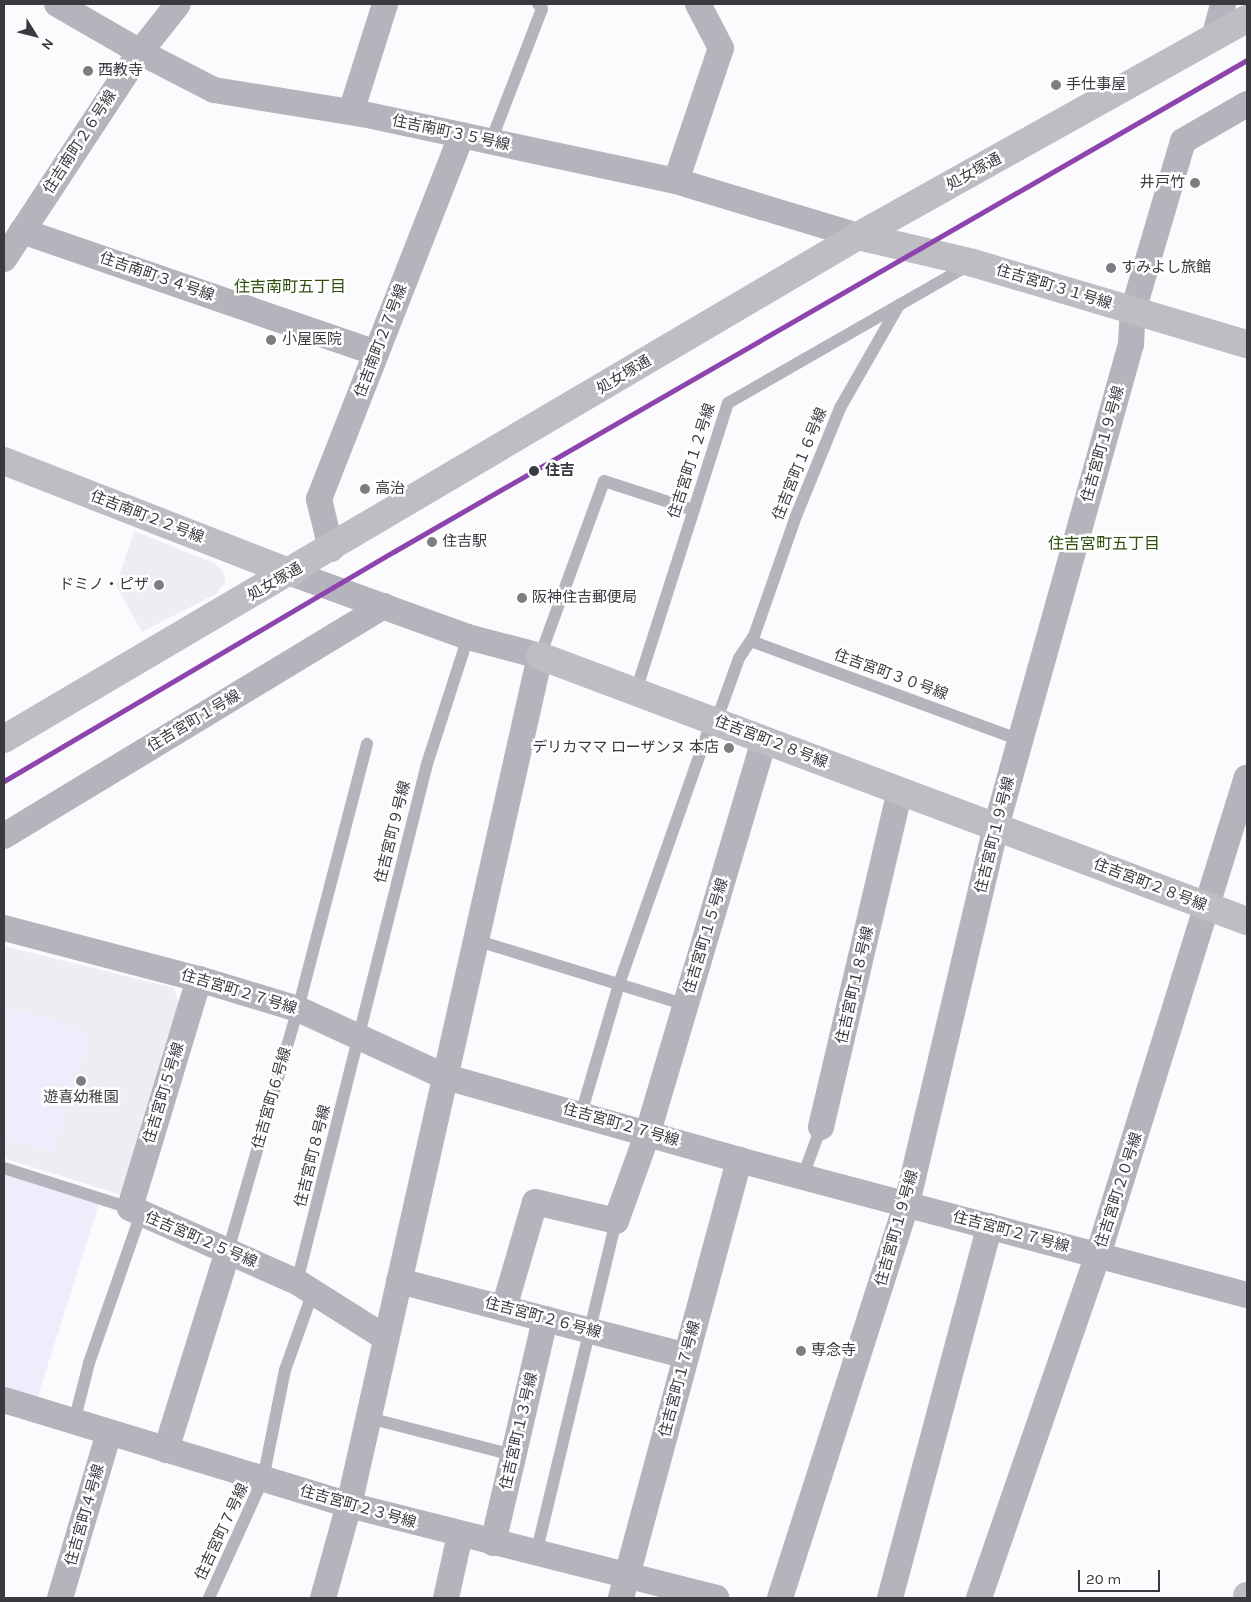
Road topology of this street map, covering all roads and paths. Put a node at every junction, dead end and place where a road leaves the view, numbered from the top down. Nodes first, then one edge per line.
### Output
1 (57, 4) edge
2 (178, 4) edge
3 (385, 4) edge
4 (538, 4) edge
5 (698, 4) edge
6 (1223, 4) edge
7 (1247, 18) edge
8 (1214, 38) junction
9 (140, 52) junction
10 (1247, 104) edge
11 (351, 112) junction
12 (462, 135) junction
13 (491, 141) junction
14 (676, 181) junction
15 (22, 231) junction
16 (858, 236) junction
17 (4, 259) edge
18 (973, 263) junction
19 (900, 303) junction
20 (1133, 311) junction
21 (1247, 344) edge
22 (376, 353) junction
23 (4, 461) edge
24 (693, 510) junction
25 (331, 549) junction
26 (291, 572) junction
27 (384, 606) junction
28 (468, 637) junction
29 (751, 641) junction
30 (540, 656) junction
31 (636, 691) junction
32 (714, 721) junction
33 (4, 739) edge
34 (764, 740) junction
35 (1020, 740) junction
36 (367, 744) dead end
37 (1247, 778) edge
38 (900, 791) junction
39 (996, 827) junction
40 (4, 836) edge
41 (1208, 906) junction
42 (1247, 921) edge
43 (4, 928) edge
44 (475, 940) junction
45 (199, 979) junction
46 (619, 984) junction
47 (686, 1005) junction
48 (298, 1009) junction
49 (359, 1037) junction
50 (446, 1077) junction
51 (581, 1114) junction
52 (821, 1127) joint
53 (648, 1132) junction
54 (739, 1160) junction
55 (4, 1168) edge
56 (803, 1176) junction
57 (906, 1202) junction
58 (136, 1211) junction
59 (616, 1221) junction
60 (990, 1226) junction
61 (228, 1251) junction
62 (1098, 1255) junction
63 (399, 1281) junction
64 (305, 1287) junction
65 (1247, 1295) edge
66 (504, 1308) junction
67 (545, 1319) junction
68 (588, 1330) junction
69 (386, 1338) junction
70 (686, 1356) junction
71 (4, 1400) edge
72 (369, 1418) junction
73 (74, 1422) junction
74 (109, 1432) junction
75 (166, 1450) junction
76 (513, 1455) junction
77 (264, 1479) junction
78 (349, 1505) junction
79 (460, 1535) junction
80 (493, 1543) junction
81 (536, 1554) junction
82 (624, 1588) edge
83 (60, 1598) edge
84 (209, 1598) edge
85 (322, 1598) edge
86 (446, 1598) edge
87 (716, 1598) edge
88 (780, 1598) edge
89 (890, 1598) edge
90 (979, 1598) edge

1 - 9 street, 住吉南町３５号線
2 - 9 street, 住吉南町２６号線
3 - 11 street
4 - 13 lane
5 - 14 street
6 - 8 street
7 - 8 street, 処女塚通
8 - 16 street, 処女塚通
9 - 11 street, 住吉南町３５号線
9 - 15 street, 住吉南町２６号線
10 - 20 street, 住吉宮町１９号線
11 - 12 street, 住吉南町３５号線
12 - 13 street, 住吉南町３５号線
12 - 22 street, 住吉南町２７号線
13 - 14 street, 住吉南町３５号線
14 - 16 street, 住吉南町３５号線
15 - 17 street, 住吉南町２６号線
15 - 22 street, 住吉南町３４号線
16 - 18 street, 住吉宮町３１号線
16 - 25 street, 処女塚通
18 - 19 lane
18 - 20 street, 住吉宮町３１号線
19 - 24 lane, 住吉宮町１２号線
19 - 29 lane, 住吉宮町１６号線
20 - 21 street, 住吉宮町３１号線
20 - 35 street, 住吉宮町１９号線
22 - 25 street, 住吉南町２７号線
23 - 26 street, 住吉南町２２号線
24 - 30 lane
24 - 31 lane, 住吉宮町１２号線
25 - 26 street, 処女塚通
26 - 27 street, 住吉宮町２８号線
26 - 33 street, 処女塚通
27 - 28 street, 住吉宮町２８号線
27 - 40 street, 住吉宮町１号線
28 - 30 street, 住吉宮町２８号線
28 - 49 lane, 住吉宮町９号線
29 - 32 lane, 住吉宮町１６号線
29 - 35 lane, 住吉宮町３０号線
30 - 31 street, 住吉宮町２８号線
30 - 44 street
31 - 32 street, 住吉宮町２８号線
32 - 34 street, 住吉宮町２８号線
32 - 46 lane, 住吉宮町１６号線
34 - 38 street, 住吉宮町２８号線
34 - 47 street, 住吉宮町１５号線
35 - 39 street, 住吉宮町１９号線
36 - 48 lane, 住吉宮町６号線
37 - 41 street, 住吉宮町２０号線
38 - 39 street, 住吉宮町２８号線
38 - 52 street, 住吉宮町１８号線
39 - 41 street, 住吉宮町２８号線
39 - 57 street, 住吉宮町１９号線
41 - 42 street, 住吉宮町２８号線
41 - 62 street, 住吉宮町２０号線
43 - 45 street, 住吉宮町２７号線
44 - 46 lane
44 - 50 street
45 - 48 street, 住吉宮町２７号線
45 - 58 street, 住吉宮町５号線
46 - 47 lane
46 - 51 lane, 住吉宮町１６号線
47 - 53 street, 住吉宮町１５号線
48 - 49 street, 住吉宮町２７号線
48 - 61 lane, 住吉宮町６号線
49 - 50 street, 住吉宮町２７号線
49 - 64 lane, 住吉宮町８号線
50 - 51 street, 住吉宮町２７号線
50 - 63 street
51 - 53 street, 住吉宮町２７号線
52 - 56 lane, 住吉宮町１８号線
53 - 54 street, 住吉宮町２７号線
53 - 59 street, 住吉宮町１５号線
54 - 56 street, 住吉宮町２７号線
54 - 70 street, 住吉宮町１７号線
55 - 58 lane, 住吉宮町２５号線
56 - 57 street, 住吉宮町２７号線
57 - 60 street, 住吉宮町２７号線
57 - 88 street, 住吉宮町１９号線
58 - 61 street, 住吉宮町２５号線
58 - 73 lane
59 - 66 street
59 - 68 lane
60 - 62 street, 住吉宮町２７号線
60 - 89 street
61 - 64 street, 住吉宮町２５号線
61 - 75 street, 住吉宮町６号線
62 - 65 street, 住吉宮町２７号線
62 - 90 street, 住吉宮町２０号線
63 - 66 street, 住吉宮町２６号線
63 - 69 street
64 - 69 street, 住吉宮町２５号線
64 - 77 lane, 住吉宮町８号線
66 - 67 street, 住吉宮町２６号線
67 - 68 street, 住吉宮町２６号線
67 - 76 street, 住吉宮町１３号線
68 - 70 street, 住吉宮町２６号線
68 - 81 lane
69 - 72 street
70 - 82 street, 住吉宮町１７号線
71 - 73 street, 住吉宮町２３号線
72 - 76 lane
72 - 78 street
73 - 74 street, 住吉宮町２３号線
74 - 75 street, 住吉宮町２３号線
74 - 83 street, 住吉宮町４号線
75 - 77 street, 住吉宮町２３号線
76 - 80 street, 住吉宮町１３号線
77 - 78 street, 住吉宮町２３号線
77 - 84 lane, 住吉宮町７号線
78 - 79 street, 住吉宮町２３号線
78 - 85 street
79 - 80 street, 住吉宮町２３号線
79 - 86 street
80 - 81 street, 住吉宮町２３号線
81 - 82 street, 住吉宮町２３号線
82 - 87 street, 住吉宮町２３号線

